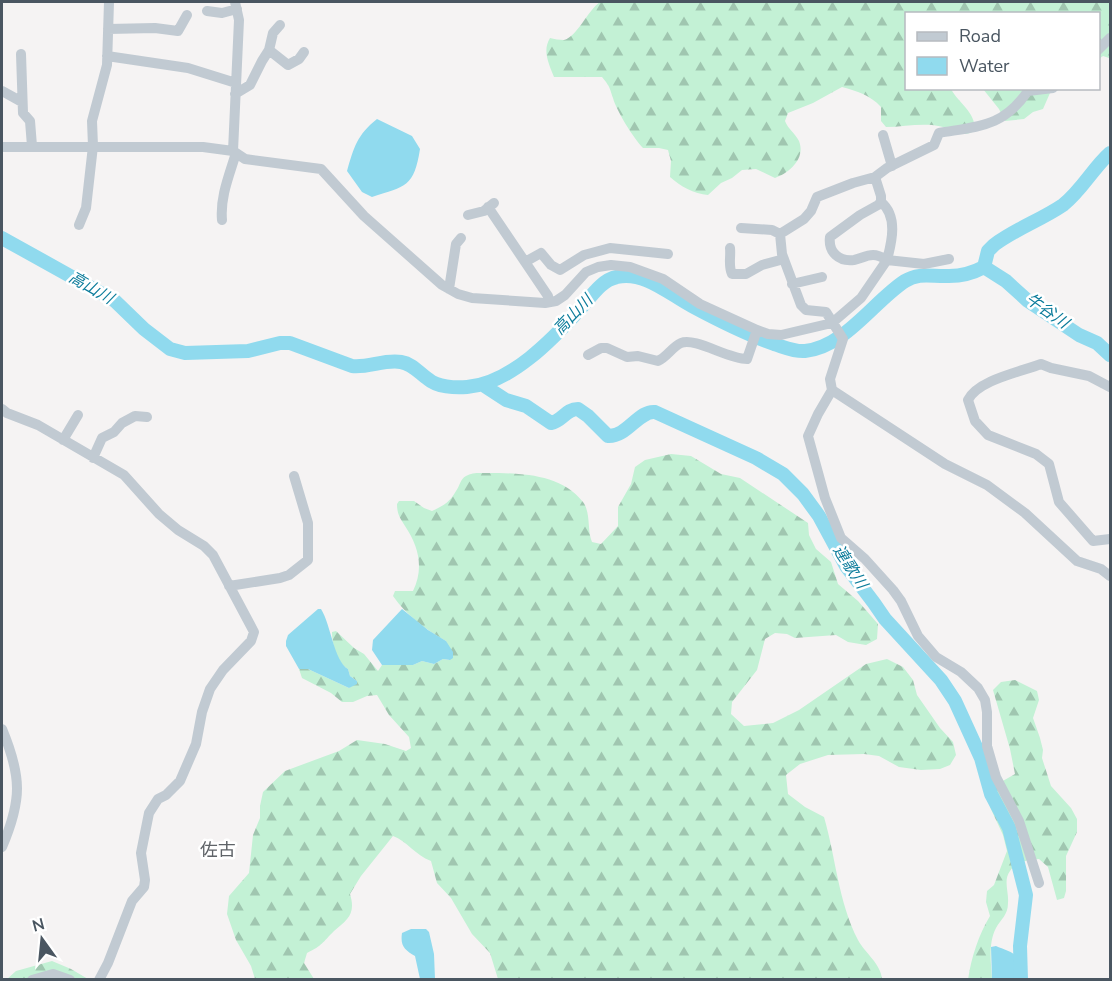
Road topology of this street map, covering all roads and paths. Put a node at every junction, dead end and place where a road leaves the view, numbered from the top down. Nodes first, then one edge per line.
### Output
1 (109, 2) edge
2 (236, 5) edge
3 (207, 11) dead end
4 (187, 15) dead end
5 (280, 25) dead end
6 (108, 29) junction
7 (269, 50) junction
8 (304, 52) dead end
9 (21, 54) dead end
10 (107, 56) junction
11 (236, 88) junction
12 (1036, 90) edge
13 (2, 92) edge
14 (22, 102) junction
15 (883, 135) dead end
16 (32, 146) junction
17 (93, 146) junction
18 (2, 147) edge
19 (234, 152) junction
20 (892, 166) junction
21 (875, 177) junction
22 (881, 202) junction
23 (468, 215) dead end
24 (222, 220) dead end
25 (79, 225) dead end
26 (741, 228) dead end
27 (780, 234) junction
28 (460, 238) dead end
29 (730, 248) dead end
30 (668, 254) dead end
31 (784, 259) junction
32 (949, 259) dead end
33 (886, 260) junction
34 (525, 262) junction
35 (822, 277) dead end
36 (792, 284) junction
37 (448, 289) junction
38 (549, 302) junction
39 (832, 323) junction
40 (755, 335) junction
41 (588, 355) dead end
42 (1110, 387) edge
43 (831, 390) junction
44 (2, 409) edge
45 (78, 415) dead end
46 (147, 417) dead end
47 (63, 440) junction
48 (93, 458) junction
49 (294, 476) dead end
50 (1110, 539) edge
51 (1110, 576) edge
52 (229, 585) junction
53 (2, 729) edge
54 (2, 847) edge
55 (1039, 883) dead end
56 (32, 980) edge
57 (70, 980) edge
58 (99, 980) edge

1 - 6 street
2 - 3 street
2 - 11 street
4 - 6 street
5 - 7 street
6 - 10 street
7 - 8 street
7 - 11 street
9 - 14 street
10 - 11 street
10 - 17 street
11 - 19 street
12 - 20 street
13 - 14 street
14 - 16 street
15 - 20 street
16 - 17 street
16 - 18 street
17 - 19 street
17 - 25 street
19 - 24 street
19 - 37 street
20 - 21 street
21 - 22 street
21 - 27 street
22 - 33 street
22 - 33 street
23 - 34 street
26 - 27 street
27 - 31 street
28 - 37 street
29 - 31 street
30 - 34 street
31 - 36 street
32 - 33 street
33 - 39 street
34 - 38 street
35 - 36 street
36 - 39 street
37 - 38 street
38 - 40 street
39 - 40 street
39 - 43 street
40 - 41 street
42 - 50 street
43 - 51 street
43 - 55 street
44 - 47 street
45 - 47 street
46 - 48 street
47 - 48 street
48 - 52 street
49 - 52 street
52 - 58 street
53 - 54 street
56 - 57 street

